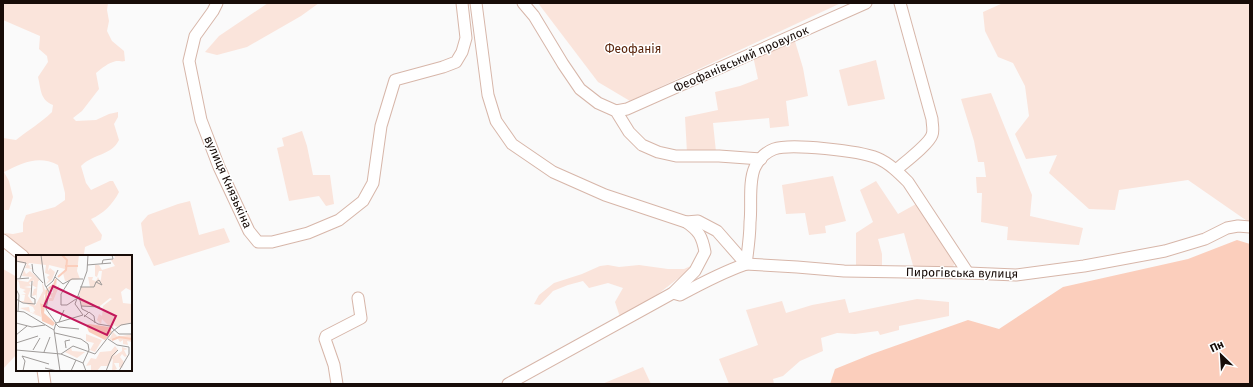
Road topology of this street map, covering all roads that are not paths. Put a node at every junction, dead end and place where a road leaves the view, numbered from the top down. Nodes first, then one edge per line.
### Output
1 (217, 3) edge
2 (462, 3) edge
3 (476, 3) edge
4 (523, 3) edge
5 (866, 3) edge
6 (900, 3) edge
7 (616, 111) junction
8 (761, 159) junction
9 (896, 170) junction
10 (686, 222) junction
11 (1250, 227) edge
12 (3, 240) edge
13 (22, 255) edge
14 (746, 264) junction
15 (968, 273) junction
16 (673, 293) junction
17 (358, 298) dead end
18 (42, 371) edge
19 (45, 384) edge
20 (337, 384) edge
21 (508, 384) edge

1 - 2 street, вулиця Князькіна
3 - 10 street
4 - 7 street
5 - 7 street, Феофанівський провулок
6 - 9 street
7 - 8 street
8 - 9 street
8 - 14 street
9 - 15 street
10 - 14 street
10 - 16 street
11 - 15 street, Пирогівська вулиця
12 - 13 street
14 - 15 street, Пирогівська вулиця
14 - 16 street
16 - 21 street
17 - 20 street
18 - 19 street

